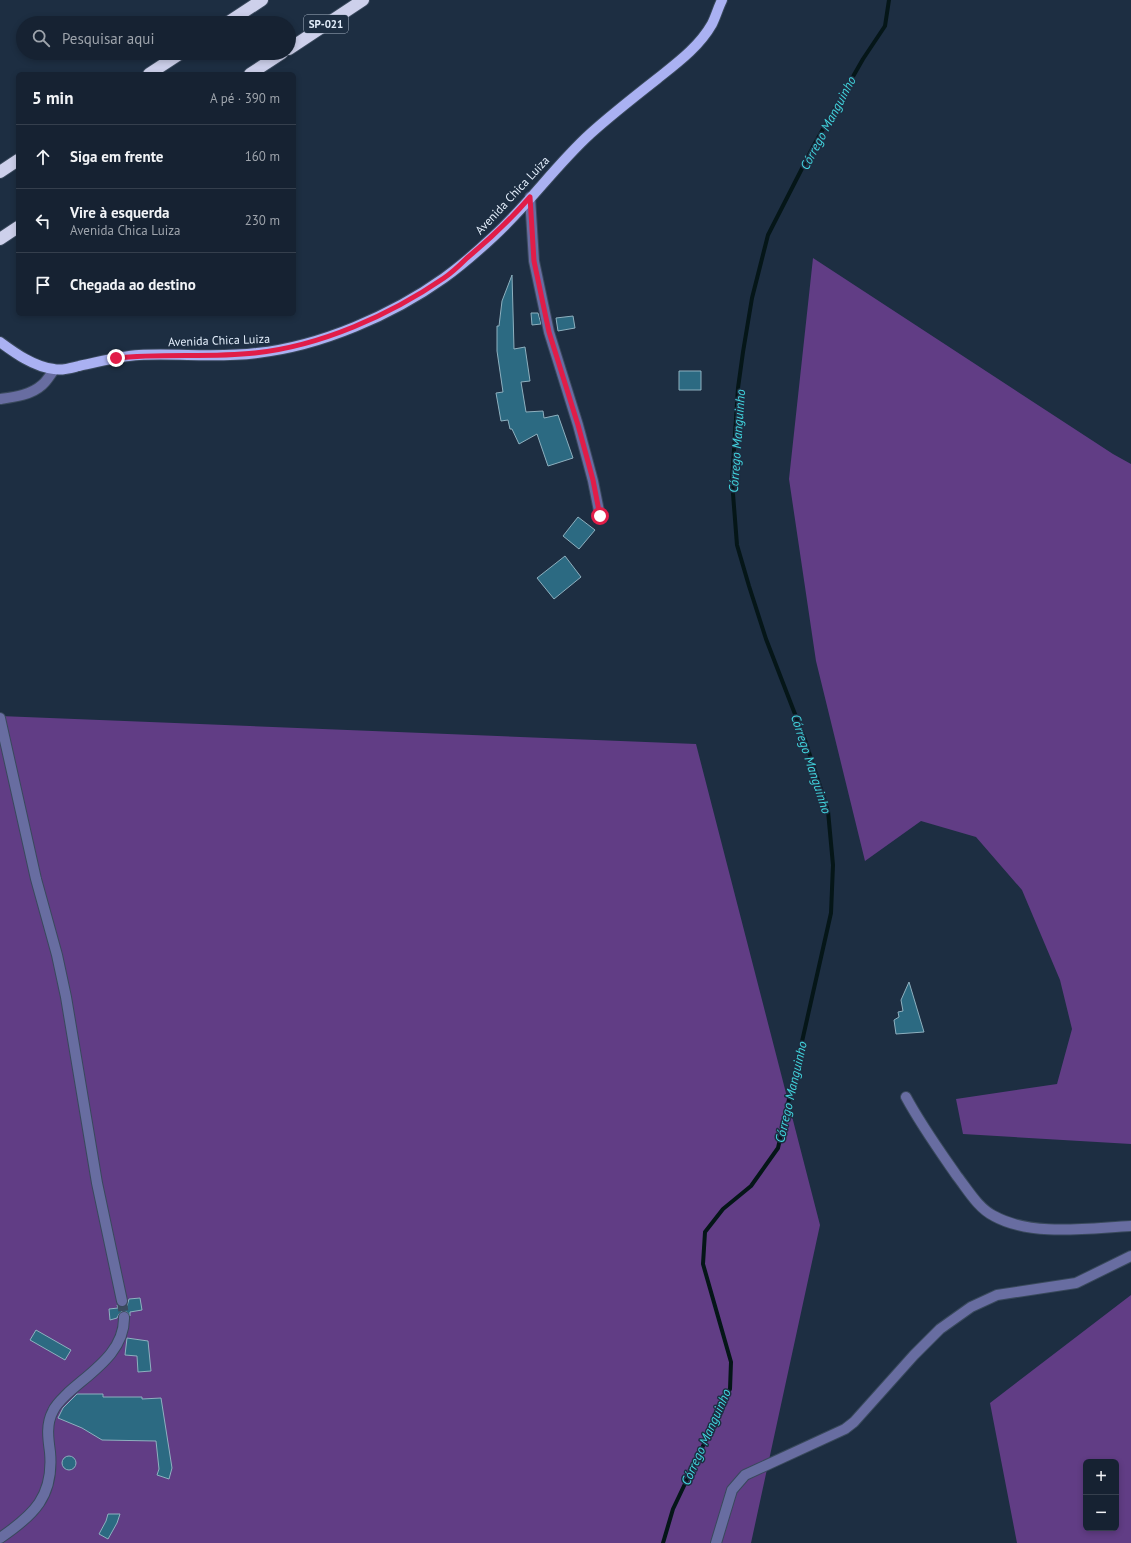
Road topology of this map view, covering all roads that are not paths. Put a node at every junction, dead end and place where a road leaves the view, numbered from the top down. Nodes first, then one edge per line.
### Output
1 (262, 0) edge
2 (363, 0) edge
3 (722, 0) edge
4 (237, 16) edge
5 (296, 43) edge
6 (170, 60) edge
7 (271, 60) edge
8 (152, 72) edge
9 (253, 72) edge
10 (16, 161) edge
11 (0, 172) edge
12 (530, 197) junction
13 (16, 228) edge
14 (0, 239) edge
15 (0, 342) edge
16 (54, 370) junction
17 (0, 399) edge
18 (600, 516) dead end
19 (0, 718) edge
20 (906, 1097) dead end
21 (1131, 1226) edge
22 (1131, 1256) edge
23 (122, 1301) tunnel mouth
24 (124, 1317) tunnel mouth
25 (0, 1538) edge
26 (716, 1543) edge

1 - 4 highway
2 - 5 highway, SP-021
3 - 12 main road, Avenida Chica Luiza
6 - 8 highway
7 - 9 highway
10 - 11 highway
12 - 16 main road, Avenida Chica Luiza
12 - 18 street
13 - 14 highway
15 - 16 main road, Avenida Chica Luiza
16 - 17 street
19 - 23 street
20 - 21 street
22 - 26 street
24 - 25 street

